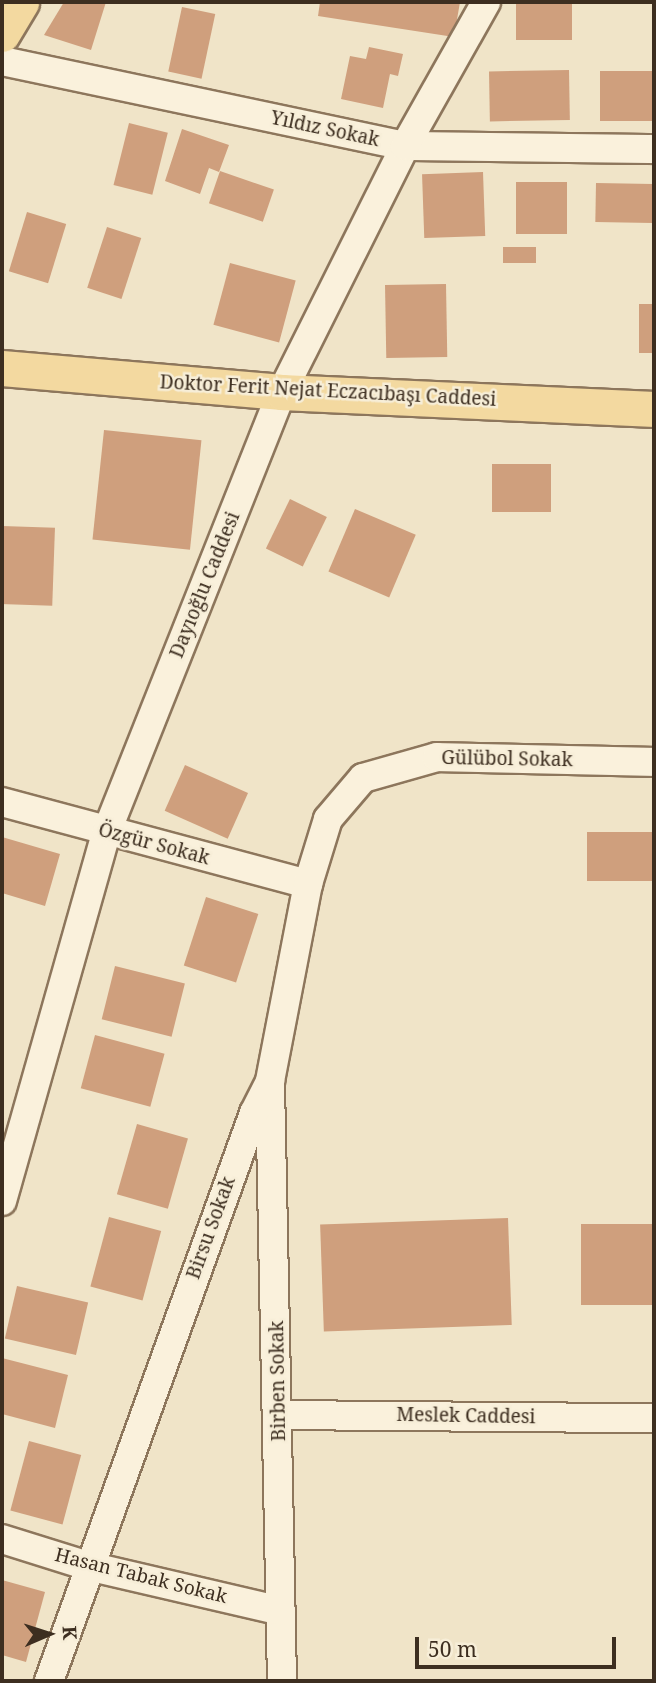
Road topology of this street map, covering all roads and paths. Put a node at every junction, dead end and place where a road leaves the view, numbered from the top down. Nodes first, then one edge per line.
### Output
1 (21, 2) edge
2 (486, 2) edge
3 (2, 34) edge
4 (2, 61) edge
5 (405, 146) junction
6 (654, 149) edge
7 (2, 368) edge
8 (282, 392) junction
9 (654, 408) edge
10 (654, 762) edge
11 (363, 778) joint
12 (2, 802) edge
13 (107, 831) junction
14 (307, 884) junction
15 (270, 1082) junction
16 (9, 1145) edge
17 (2, 1201) edge
18 (278, 1415) junction
19 (654, 1418) edge
20 (2, 1539) edge
21 (88, 1566) junction
22 (281, 1611) junction
23 (49, 1681) edge
24 (282, 1681) edge

1 - 3 main road
2 - 5 street, Dayıoğlu Caddesi
4 - 5 street, Yıldız Sokak
5 - 6 street, Yıldız Sokak
5 - 8 street, Dayıoğlu Caddesi
7 - 8 main road, Doktor Ferit Nejat Eczacıbaşı Caddesi
8 - 9 main road, Doktor Ferit Nejat Eczacıbaşı Caddesi
8 - 13 street, Dayıoğlu Caddesi
10 - 11 street, Gülübol Sokak
11 - 14 street, Birsu Sokak
12 - 13 street, Özgür Sokak
13 - 14 street, Özgür Sokak
13 - 16 street, Dayıoğlu Caddesi
14 - 15 street, Birsu Sokak
15 - 18 street, Birben Sokak
15 - 21 street, Birsu Sokak
16 - 17 street, Dayıoğlu Caddesi
18 - 19 street, Meslek Caddesi
18 - 22 street, Birben Sokak
20 - 21 street, Hasan Tabak Sokak
21 - 22 street, Hasan Tabak Sokak
21 - 23 street, Birsu Sokak
22 - 24 street, Birben Sokak

